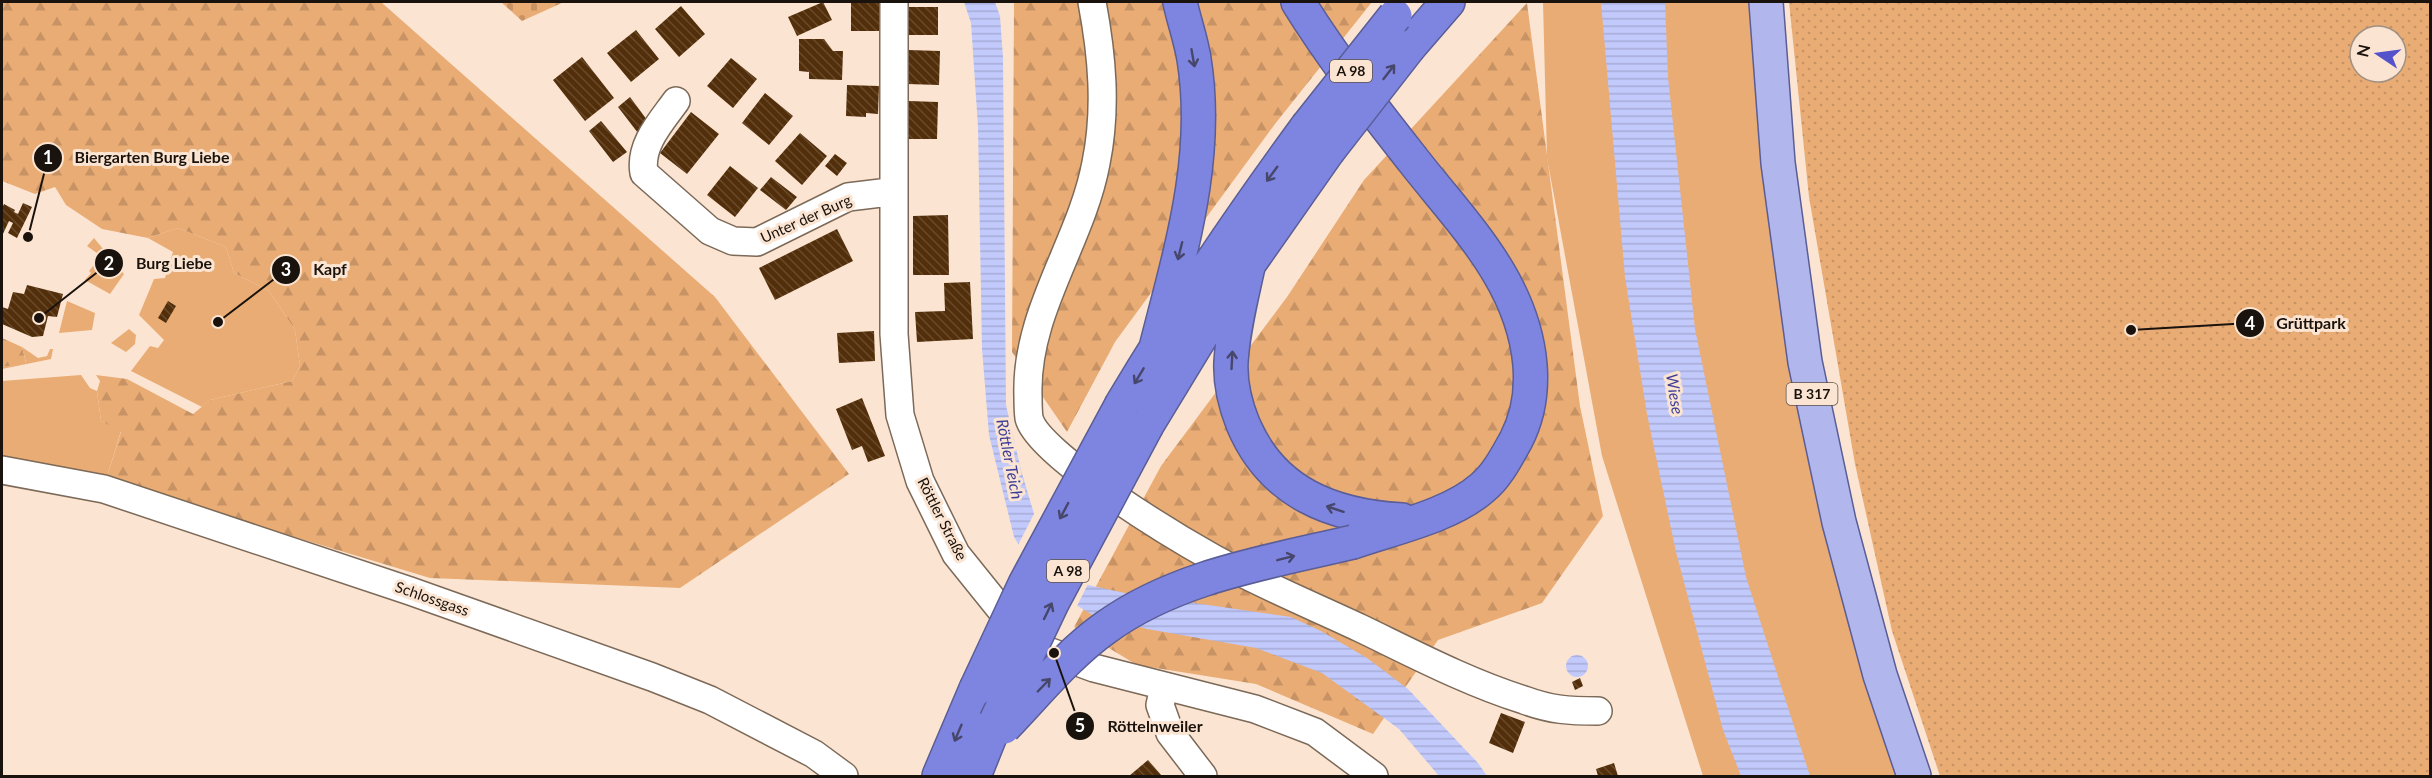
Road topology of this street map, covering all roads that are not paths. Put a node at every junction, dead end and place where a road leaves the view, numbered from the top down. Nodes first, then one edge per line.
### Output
1 (894, 2) edge
2 (1092, 2) edge
3 (1180, 2) edge
4 (1298, 2) edge
5 (1448, 2) edge
6 (1766, 2) edge
7 (1401, 8) edge
8 (676, 101) dead end
9 (1317, 139) junction
10 (893, 194) junction
11 (1249, 262) junction
12 (1156, 348) junction
13 (2, 470) edge
14 (1413, 521) junction
15 (1164, 687) junction
16 (1598, 711) dead end
17 (996, 730) junction
18 (843, 777) edge
19 (939, 777) edge
20 (974, 777) edge
21 (1203, 777) edge
22 (1374, 777) edge
23 (1914, 777) edge

1 - 10 street, Röttler Straße
2 - 16 street
3 -> 12 highway
4 - 14 highway
9 -> 5 highway, A 98, bridge
6 - 23 main road, B 317
7 - 9 highway, A 98, bridge
8 - 10 street, Unter der Burg
9 - 11 highway, A 98
9 -> 12 highway, A 98
10 - 15 street, Röttler Straße
14 -> 11 highway
17 -> 11 highway, A 98, bridge
12 -> 19 highway, A 98, bridge
13 - 18 street, Schlossgass
17 -> 14 highway, bridge
15 - 21 street
15 - 22 street, Röttler Straße
17 - 20 highway, A 98

